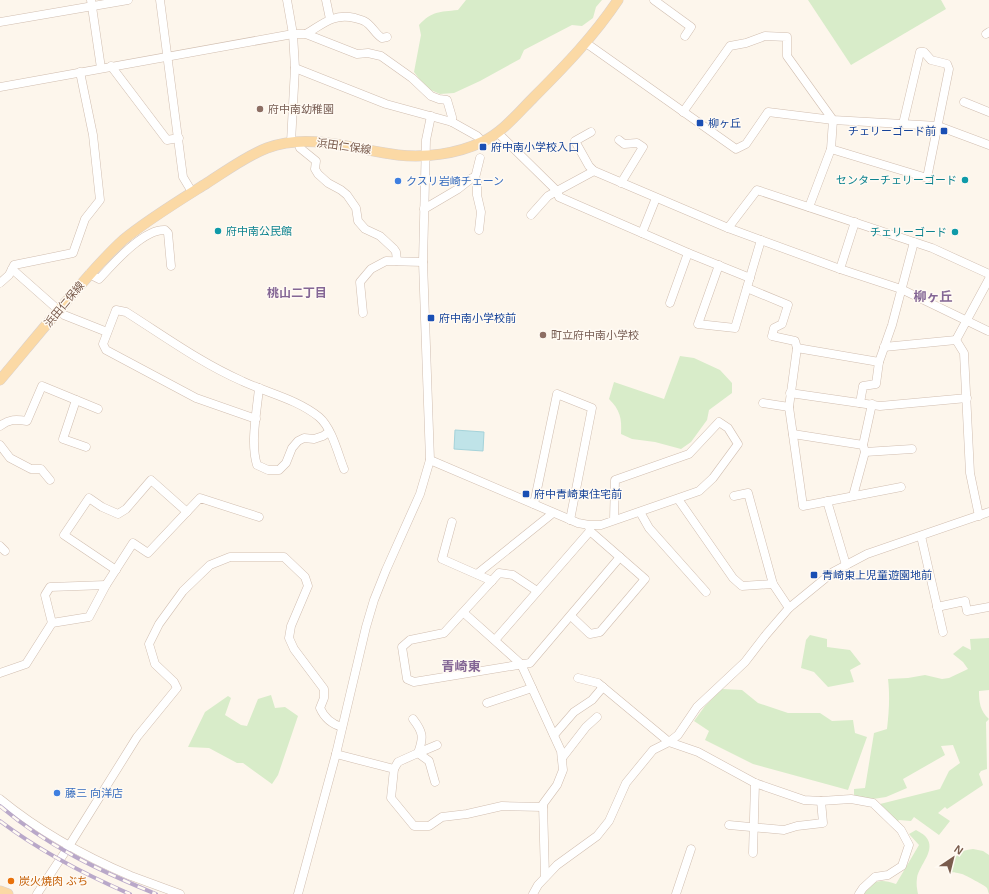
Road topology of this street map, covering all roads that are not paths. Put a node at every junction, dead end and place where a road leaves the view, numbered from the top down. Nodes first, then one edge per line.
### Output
1 (128, 0) edge
2 (160, 0) edge
3 (287, 0) edge
4 (326, 0) edge
5 (618, 0) edge
6 (654, 0) edge
7 (92, 3) edge
8 (330, 19) junction
9 (0, 22) edge
10 (293, 34) junction
11 (306, 34) junction
12 (685, 36) dead end
13 (387, 37) dead end
14 (586, 44) junction
15 (167, 56) junction
16 (111, 66) junction
17 (101, 68) junction
18 (295, 68) junction
19 (80, 72) junction
20 (0, 87) edge
21 (964, 102) dead end
22 (683, 112) junction
23 (989, 112) edge
24 (431, 116) junction
25 (833, 120) junction
26 (452, 122) junction
27 (903, 124) junction
28 (938, 126) junction
29 (591, 132) dead end
30 (498, 133) junction
31 (179, 138) junction
32 (619, 140) dead end
33 (294, 142) junction
34 (483, 142) junction
35 (989, 145) edge
36 (831, 149) junction
37 (426, 156) junction
38 (480, 158) dead end
39 (594, 171) junction
40 (475, 178) junction
41 (621, 183) junction
42 (557, 191) junction
43 (192, 192) junction
44 (656, 198) junction
45 (809, 207) junction
46 (424, 209) junction
47 (531, 215) dead end
48 (855, 222) junction
49 (728, 228) junction
50 (479, 230) dead end
51 (642, 233) junction
52 (761, 240) junction
53 (914, 242) junction
54 (688, 253) junction
55 (397, 261) junction
56 (423, 262) junction
57 (719, 265) junction
58 (171, 266) dead end
59 (12, 269) junction
60 (840, 269) junction
61 (90, 274) junction
62 (989, 274) edge
63 (750, 278) junction
64 (989, 279) edge
65 (0, 283) edge
66 (747, 288) junction
67 (901, 289) junction
68 (670, 303) dead end
69 (58, 310) junction
70 (363, 313) dead end
71 (967, 320) junction
72 (988, 331) dead end
73 (107, 332) junction
74 (956, 340) junction
75 (884, 347) junction
76 (797, 348) junction
77 (879, 362) junction
78 (0, 380) edge
79 (259, 388) junction
80 (790, 393) junction
81 (967, 398) junction
82 (76, 400) junction
83 (763, 403) dead end
84 (860, 403) junction
85 (872, 404) junction
86 (788, 408) junction
87 (98, 409) dead end
88 (256, 419) junction
89 (0, 426) edge
90 (329, 432) junction
91 (793, 434) junction
92 (0, 445) edge
93 (86, 447) dead end
94 (864, 448) junction
95 (912, 449) dead end
96 (430, 460) junction
97 (344, 469) dead end
98 (50, 480) dead end
99 (901, 487) dead end
100 (734, 496) dead end
101 (853, 496) junction
102 (678, 499) junction
103 (827, 501) junction
104 (534, 504) junction
105 (187, 512) junction
106 (640, 512) junction
107 (989, 512) edge
108 (553, 513) junction
109 (979, 516) junction
110 (259, 517) dead end
111 (570, 520) junction
112 (614, 520) junction
113 (452, 522) dead end
114 (589, 528) junction
115 (921, 536) junction
116 (620, 557) junction
117 (846, 565) junction
118 (116, 570) junction
119 (477, 574) junction
120 (492, 581) junction
121 (773, 584) junction
122 (106, 585) junction
123 (537, 592) junction
124 (706, 592) dead end
125 (989, 606) edge
126 (938, 607) junction
127 (789, 608) junction
128 (464, 613) junction
129 (570, 616) junction
130 (52, 623) junction
131 (943, 632) dead end
132 (494, 640) junction
133 (521, 664) junction
134 (0, 673) edge
135 (578, 678) dead end
136 (603, 687) junction
137 (532, 688) junction
138 (487, 703) dead end
139 (597, 717) dead end
140 (414, 719) dead end
141 (342, 726) junction
142 (554, 736) junction
143 (669, 742) junction
144 (437, 745) dead end
145 (418, 753) junction
146 (336, 754) junction
147 (562, 758) junction
148 (394, 769) junction
149 (435, 782) dead end
150 (755, 783) junction
151 (0, 799) edge
152 (821, 801) junction
153 (543, 807) junction
154 (729, 825) dead end
155 (754, 827) junction
156 (69, 846) junction
157 (690, 849) dead end
158 (753, 852) dead end
159 (545, 877) junction
160 (0, 891) edge
161 (8, 894) edge
162 (37, 894) edge
163 (180, 894) edge
164 (298, 894) edge
165 (533, 894) edge
166 (676, 894) edge
167 (859, 894) edge

1 - 7 street
2 - 15 street
3 - 10 street
4 - 8 street
5 - 14 main road, 浜田仁保線
6 - 12 street
7 - 9 street
7 - 17 street
8 - 11 street
8 - 13 street
10 - 11 street
10 - 15 street
10 - 18 street
11 - 26 street
14 - 22 street
14 - 30 main road, 浜田仁保線
15 - 16 street
15 - 31 street
16 - 17 street
16 - 31 street
17 - 19 street
18 - 24 street
18 - 33 street
19 - 20 street
19 - 59 street
21 - 23 street
22 - 25 street
22 - 25 street
24 - 26 street
24 - 37 street
25 - 27 street
25 - 36 street
26 - 34 street
27 - 28 street
27 - 28 street
28 - 35 street
28 - 36 street
29 - 39 street
30 - 34 main road, 浜田仁保線
30 - 42 street
31 - 43 street
32 - 41 street
33 - 37 main road, 浜田仁保線
33 - 43 main road, 浜田仁保線
33 - 55 street
34 - 37 main road, 浜田仁保線
36 - 45 street
37 - 46 street
38 - 40 street
39 - 41 street
39 - 42 street
40 - 46 street
40 - 50 street
41 - 44 street
42 - 47 street
42 - 51 street
43 - 61 main road, 浜田仁保線
44 - 49 street
44 - 51 street
45 - 48 street
45 - 49 street
46 - 56 street
48 - 53 street
48 - 60 street
49 - 52 street
51 - 54 street
52 - 60 street
52 - 63 street
53 - 62 street
53 - 67 street
54 - 57 street
54 - 68 street
55 - 56 street
55 - 70 street
56 - 96 street
57 - 63 street
57 - 66 street
58 - 61 street
59 - 65 street
59 - 69 street
60 - 67 street
61 - 69 main road, 浜田仁保線
63 - 66 street
64 - 71 street
66 - 76 street
67 - 71 street
67 - 75 street
69 - 73 street
69 - 78 main road, 浜田仁保線
71 - 72 street
71 - 74 street
73 - 79 street
73 - 88 street
74 - 75 street
74 - 81 street
75 - 77 street
76 - 77 street
76 - 80 street
77 - 84 street
79 - 88 street
79 - 90 street
80 - 84 street
80 - 86 street
81 - 85 street
81 - 109 street
82 - 87 street
82 - 89 street
82 - 93 street
83 - 86 street
84 - 85 street
85 - 94 street
86 - 91 street
88 - 90 street
90 - 97 street
91 - 94 street
91 - 103 street
92 - 98 street
94 - 95 street
94 - 101 street
96 - 104 street
96 - 141 street
99 - 101 street
100 - 121 street
101 - 103 street
102 - 106 street
102 - 112 street
102 - 121 street
103 - 117 street
104 - 108 street
104 - 111 street
105 - 110 street
105 - 118 street
105 - 118 street
106 - 112 street
106 - 124 street
107 - 109 street
108 - 111 street
108 - 119 street
109 - 115 street
111 - 114 street
112 - 114 street
113 - 119 street
114 - 116 street
114 - 123 street
115 - 117 street
115 - 126 street
116 - 129 street
116 - 129 street
117 - 127 street
118 - 122 street
119 - 120 street
120 - 123 street
120 - 128 street
121 - 127 street
122 - 130 street
122 - 130 street
123 - 132 street
125 - 126 street
126 - 131 street
127 - 143 street
128 - 132 street
128 - 133 street
129 - 133 street
130 - 134 street
132 - 133 street
133 - 137 street
135 - 136 street
136 - 142 street
136 - 143 street
137 - 138 street
137 - 142 street
139 - 147 street
140 - 145 street
141 - 146 street
141 - 156 street
142 - 147 street
143 - 150 street
143 - 159 street
144 - 145 street
145 - 148 street
145 - 149 street
146 - 148 street
146 - 164 street
147 - 153 street
148 - 153 street
150 - 152 street
150 - 155 street
151 - 156 street
152 - 155 street
152 - 167 street
153 - 159 street
154 - 155 street
155 - 158 street
156 - 162 street
156 - 163 street
157 - 166 street
159 - 165 street
160 - 161 main road

